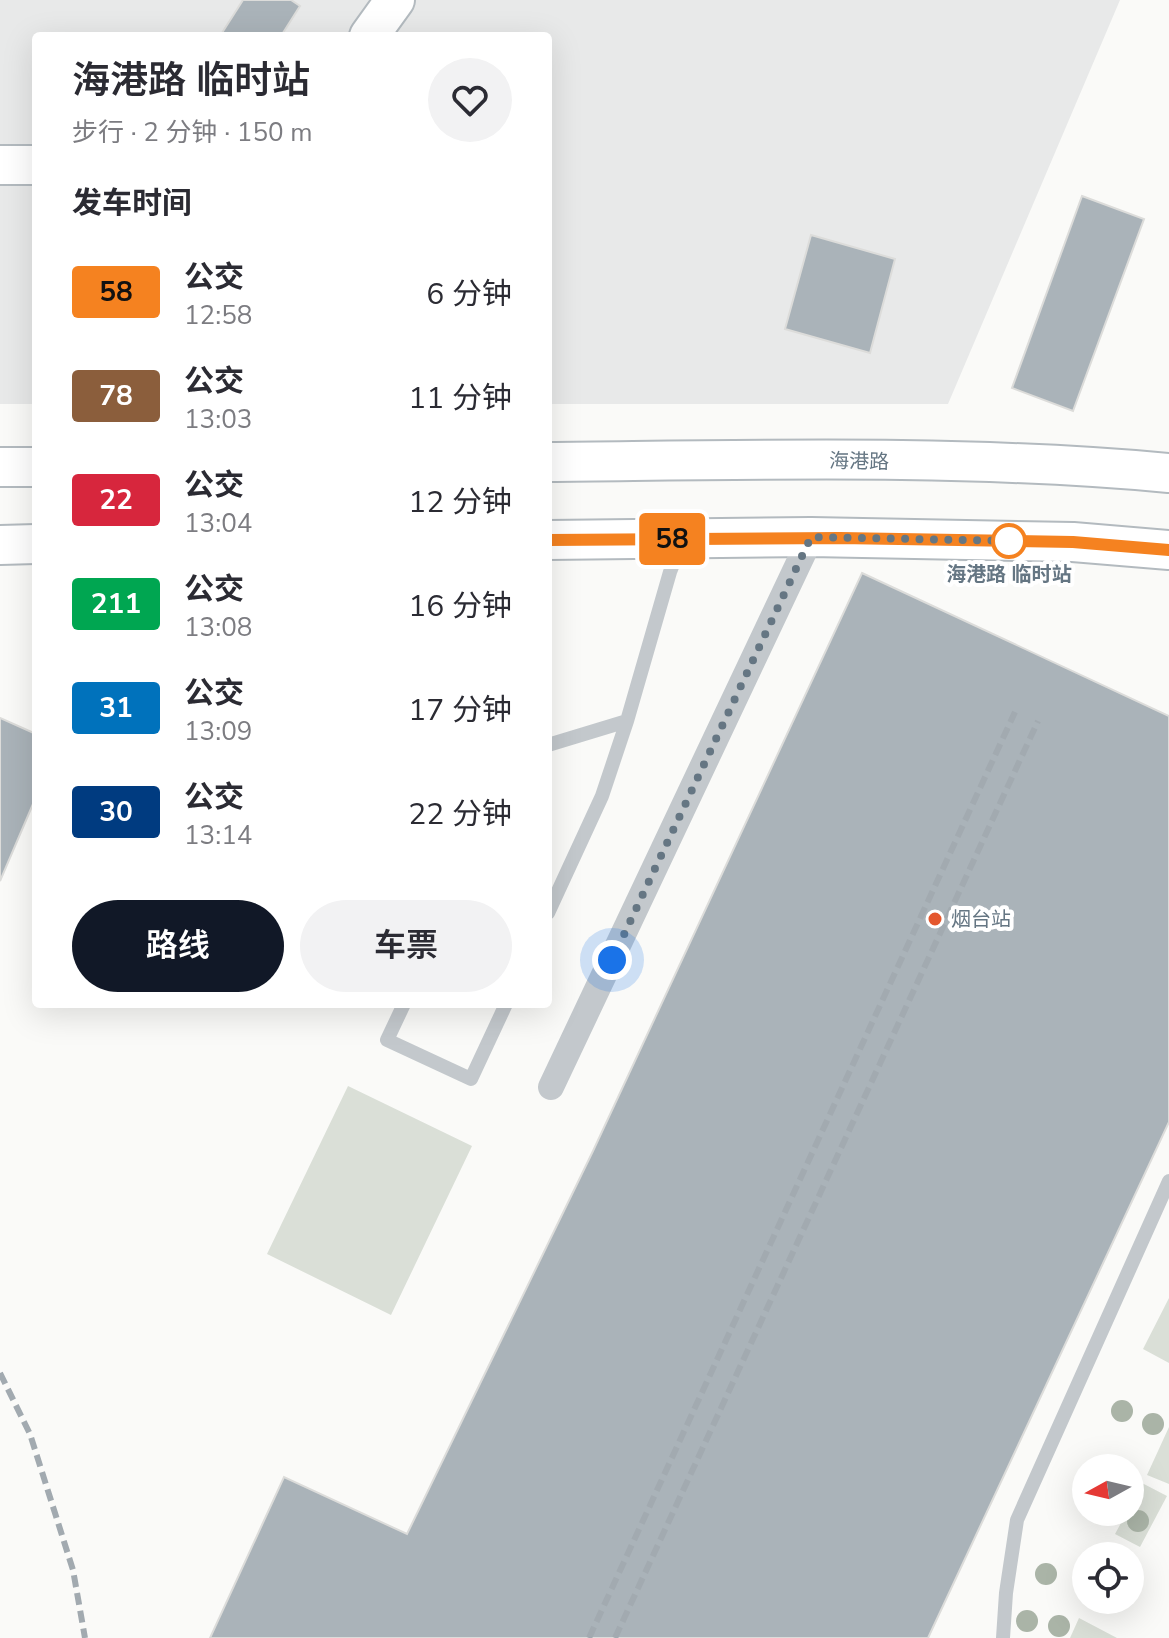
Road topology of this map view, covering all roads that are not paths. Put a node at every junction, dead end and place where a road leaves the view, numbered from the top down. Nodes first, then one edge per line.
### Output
1 (395, 0) edge
2 (372, 32) edge
3 (0, 165) edge
4 (32, 165) edge
5 (552, 462) edge
6 (0, 467) edge
7 (32, 467) edge
8 (1169, 473) edge
9 (811, 537) junction
10 (684, 539) junction
11 (552, 540) edge
12 (32, 544) edge
13 (0, 545) edge
14 (1169, 550) edge
15 (627, 721) junction
16 (552, 744) edge
17 (552, 904) edge
18 (402, 1008) edge
19 (504, 1008) edge
20 (551, 1087) dead end
21 (1169, 1181) edge
22 (1165, 1196) edge
23 (1003, 1638) edge

1 - 2 main road
3 - 4 main road
5 - 8 main road, 海港路
6 - 7 main road
9 - 10 main road
9 - 14 main road
9 - 20 street
10 - 11 main road
10 - 15 lane
12 - 13 main road
15 - 16 lane
15 - 17 lane
18 - 19 lane
21 - 22 lane
22 - 23 lane

